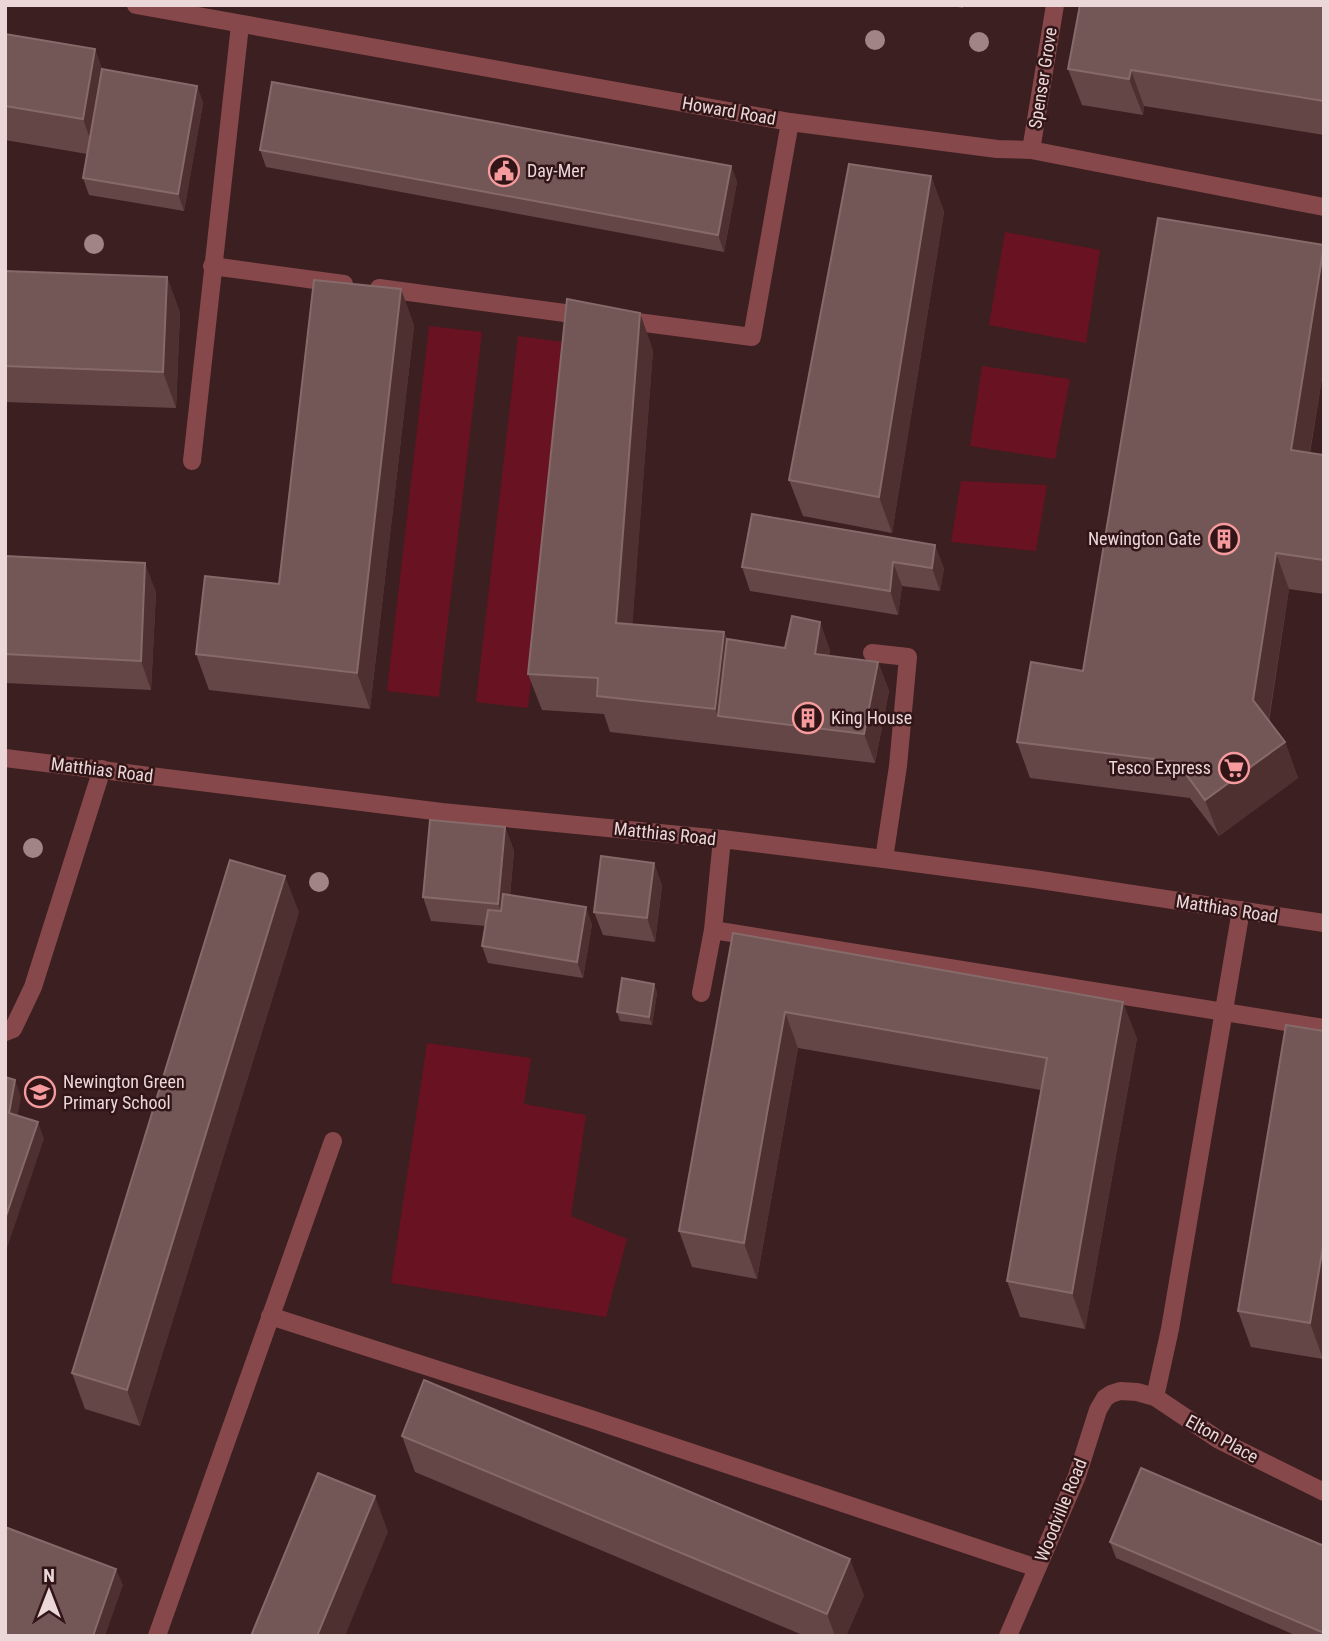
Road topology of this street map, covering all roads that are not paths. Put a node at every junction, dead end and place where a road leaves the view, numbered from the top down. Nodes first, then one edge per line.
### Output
1 (136, 5) edge
2 (1055, 5) edge
3 (240, 25) junction
4 (790, 122) junction
5 (1031, 150) junction
6 (1324, 206) edge
7 (212, 266) junction
8 (192, 461) dead end
9 (872, 653) dead end
10 (5, 758) edge
11 (102, 769) junction
12 (722, 839) junction
13 (884, 859) junction
14 (1241, 910) junction
15 (1324, 923) edge
16 (713, 930) junction
17 (701, 993) dead end
18 (1223, 1013) junction
19 (1324, 1028) edge
20 (5, 1032) edge
21 (333, 1141) dead end
22 (270, 1316) junction
23 (1120, 1391) joint
24 (1155, 1397) junction
25 (1324, 1492) edge
26 (1037, 1568) junction
27 (157, 1636) edge
28 (1008, 1636) edge

1 - 3 street, Howard Road
2 - 5 street, Spenser Grove
3 - 4 street, Howard Road
3 - 7 street
4 - 5 street, Howard Road
4 - 7 street
5 - 6 street, Howard Road
7 - 8 street
9 - 13 street
10 - 11 street, Matthias Road
11 - 12 street, Matthias Road
11 - 20 street
12 - 13 street, Matthias Road
12 - 16 street
13 - 14 street, Matthias Road
14 - 15 street, Matthias Road
14 - 18 street
16 - 17 street
16 - 18 street
18 - 19 street
18 - 24 street
21 - 22 street
22 - 26 street
22 - 27 street
23 - 24 street, Elton Place
23 - 26 street, Woodville Road
24 - 25 street, Elton Place
26 - 28 street, Woodville Road

